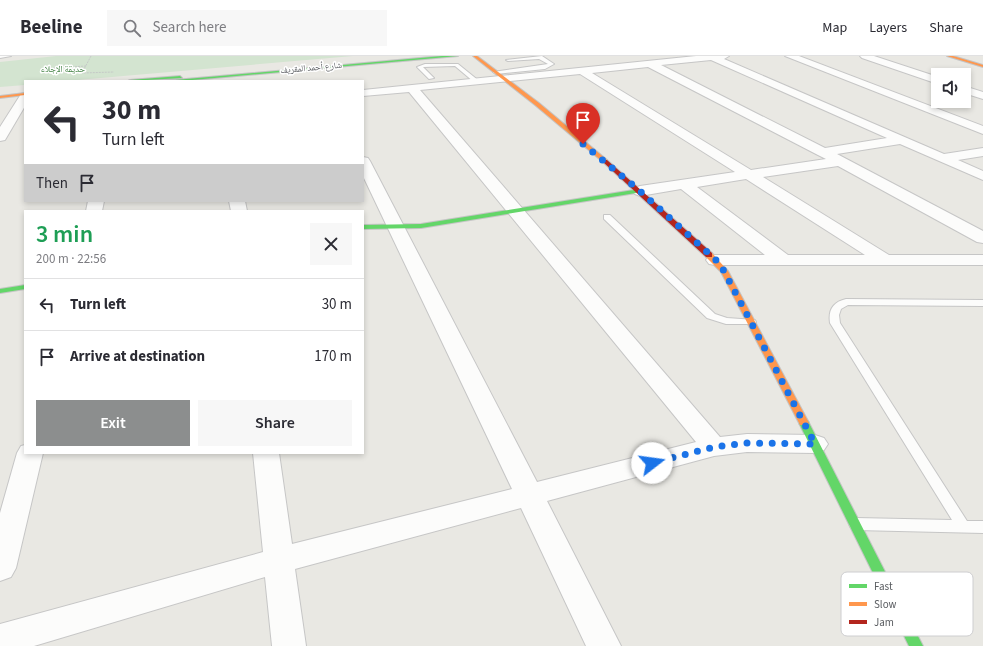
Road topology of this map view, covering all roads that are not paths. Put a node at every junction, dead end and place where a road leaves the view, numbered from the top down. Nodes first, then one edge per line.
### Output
1 (9, 56) edge
2 (415, 56) edge
3 (456, 56) edge
4 (475, 56) edge
5 (716, 56) edge
6 (790, 56) edge
7 (865, 56) edge
8 (948, 56) edge
9 (0, 57) edge
10 (508, 60) dead end
11 (650, 64) junction
12 (983, 66) edge
13 (581, 70) junction
14 (500, 75) junction
15 (223, 78) edge
16 (431, 78) dead end
17 (931, 79) edge
18 (141, 80) edge
19 (185, 80) edge
20 (476, 81) junction
21 (412, 88) junction
22 (24, 90) edge
23 (0, 92) edge
24 (971, 92) edge
25 (364, 93) edge
26 (24, 95) edge
27 (0, 96) edge
28 (983, 96) edge
29 (24, 97) edge
30 (19, 127) dead end
31 (983, 130) edge
32 (2, 131) edge
33 (902, 140) junction
34 (824, 152) junction
35 (983, 152) edge
36 (944, 158) junction
37 (840, 161) junction
38 (364, 163) edge
39 (748, 174) junction
40 (983, 176) edge
41 (684, 184) junction
42 (640, 191) junction
43 (515, 210) junction
44 (607, 217) dead end
45 (364, 227) edge
46 (397, 227) junction
47 (983, 238) edge
48 (782, 259) junction
49 (884, 259) junction
50 (716, 260) junction
51 (983, 260) edge
52 (24, 287) edge
53 (0, 291) edge
54 (983, 302) edge
55 (751, 322) junction
56 (815, 444) junction
57 (714, 447) junction
58 (30, 454) edge
59 (266, 454) edge
60 (529, 495) junction
61 (855, 524) junction
62 (963, 526) junction
63 (983, 527) edge
64 (279, 560) junction
65 (0, 568) edge
66 (879, 572) edge
67 (911, 636) edge
68 (0, 640) edge
69 (289, 646) edge
70 (604, 646) edge
71 (916, 646) edge

1 - 9 lane
2 - 18 main road, شارع أحمد المقريف
3 - 15 main road, شارع أحمد المقريف
4 - 14 main road
5 - 11 street
5 - 33 street
6 - 31 street
7 - 17 street
8 - 12 main road
10 - 14 lane
11 - 13 street
11 - 34 street
13 - 14 street
13 - 39 street
14 - 20 street
14 - 42 main road
15 - 19 main road, شارع أحمد المقريف
16 - 20 lane
20 - 21 street
21 - 25 street
21 - 43 street
22 - 23 main road
24 - 28 street
26 - 27 main road
29 - 32 street
30 - 32 street
33 - 34 street
33 - 36 street
34 - 37 street
35 - 36 street
36 - 40 street
37 - 39 street
37 - 47 street
38 - 46 street
39 - 41 street
39 - 49 street
41 - 42 street
41 - 48 street
42 - 43 main road
42 - 50 main road
43 - 46 main road
43 - 57 street
44 - 55 lane
45 - 46 main road
46 - 60 street
48 - 49 street
48 - 50 street
49 - 51 street
50 - 55 main road
52 - 53 main road
54 - 62 lane
55 - 56 main road
56 - 57 street
56 - 61 main road
57 - 60 street
58 - 65 street
59 - 64 street
60 - 64 street
60 - 70 street
61 - 62 lane
61 - 66 main road
62 - 63 lane
64 - 68 street
64 - 69 street
67 - 71 main road

